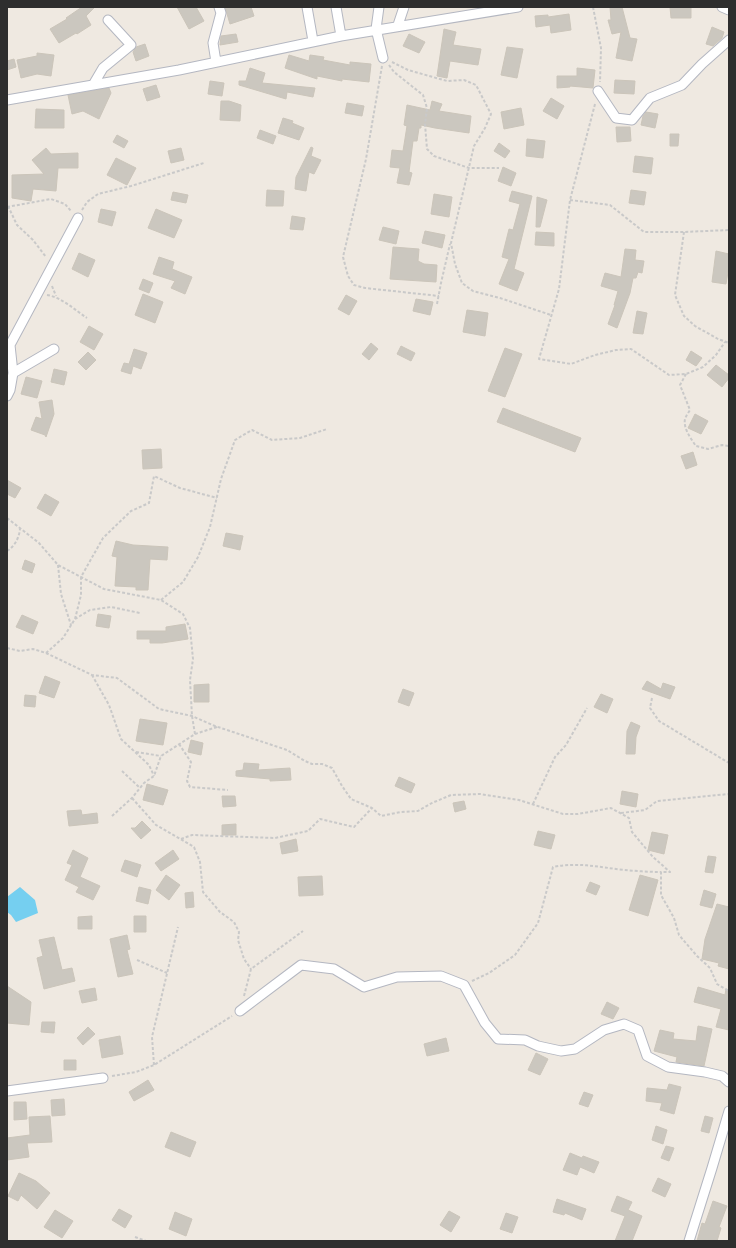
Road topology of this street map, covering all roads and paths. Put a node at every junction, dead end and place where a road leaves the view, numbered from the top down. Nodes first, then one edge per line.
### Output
1 (219, 7) edge
2 (307, 7) edge
3 (336, 7) edge
4 (379, 7) edge
5 (404, 7) edge
6 (518, 7) edge
7 (593, 7) edge
8 (722, 7) edge
9 (729, 10) edge
10 (108, 20) dead end
11 (398, 25) junction
12 (376, 30) junction
13 (341, 36) junction
14 (729, 40) edge
15 (313, 41) junction
16 (383, 58) junction
17 (216, 62) junction
18 (93, 85) junction
19 (598, 91) junction
20 (7, 100) edge
21 (204, 163) dead end
22 (469, 168) junction
23 (499, 168) dead end
24 (570, 200) junction
25 (7, 206) edge
26 (78, 218) junction
27 (729, 230) edge
28 (684, 232) junction
29 (451, 243) junction
30 (51, 270) junction
31 (39, 293) junction
32 (439, 296) junction
33 (437, 304) dead end
34 (551, 315) junction
35 (87, 318) dead end
36 (725, 342) junction
37 (729, 343) edge
38 (54, 349) dead end
39 (13, 373) junction
40 (686, 374) junction
41 (7, 396) edge
42 (327, 429) dead end
43 (729, 446) edge
44 (217, 498) junction
45 (7, 518) edge
46 (21, 528) junction
47 (7, 551) edge
48 (58, 565) junction
49 (81, 577) junction
50 (161, 600) junction
51 (140, 613) dead end
52 (75, 618) junction
53 (71, 625) junction
54 (8, 648) edge
55 (46, 653) junction
56 (92, 675) junction
57 (652, 698) dead end
58 (587, 708) dead end
59 (192, 716) junction
60 (219, 727) junction
61 (195, 734) junction
62 (179, 744) junction
63 (135, 752) junction
64 (161, 756) junction
65 (729, 764) edge
66 (122, 771) dead end
67 (154, 776) junction
68 (140, 788) junction
69 (228, 790) dead end
70 (729, 794) edge
71 (132, 798) junction
72 (532, 804) junction
73 (372, 808) junction
74 (620, 813) junction
75 (112, 816) dead end
76 (181, 840) junction
77 (661, 872) junction
78 (178, 927) dead end
79 (303, 932) dead end
80 (136, 960) dead end
81 (251, 969) junction
82 (167, 972) junction
83 (464, 986) junction
84 (729, 991) edge
85 (240, 1010) junction
86 (154, 1065) junction
87 (103, 1078) joint
88 (729, 1082) edge
89 (7, 1091) edge
90 (729, 1110) edge
91 (135, 1237) dead end
92 (146, 1241) edge
93 (689, 1241) edge

1 - 17 street
2 - 15 street
3 - 13 street
4 - 12 street
5 - 11 street
6 - 11 street
7 - 19 path
8 - 9 street
10 - 18 street
11 - 12 street
12 - 13 street
12 - 16 street
13 - 15 street
14 - 19 street
15 - 17 street
16 - 22 path
16 - 22 path
16 - 32 path
17 - 18 street
18 - 20 street
19 - 24 path
21 - 26 path
22 - 23 path
22 - 29 path
24 - 28 path
24 - 34 path
25 - 26 path
25 - 30 path
26 - 30 street
27 - 28 path
28 - 36 path
29 - 32 path
29 - 34 path
30 - 31 street
31 - 35 path
31 - 39 street
32 - 33 path
34 - 40 path
36 - 37 path
36 - 40 path
38 - 39 street
39 - 41 street
40 - 43 path
42 - 44 path
44 - 49 path
44 - 50 path
45 - 46 path
46 - 47 path
46 - 48 path
48 - 49 path
48 - 53 path
49 - 50 path
49 - 52 path
50 - 59 path
51 - 52 path
52 - 53 path
53 - 55 path
54 - 55 path
55 - 56 path
56 - 59 path
56 - 63 path
57 - 65 path
58 - 72 path
59 - 60 path
59 - 61 path
60 - 61 path
60 - 73 path
61 - 62 path
62 - 64 path
62 - 69 path
63 - 64 path
63 - 67 path
64 - 67 path
66 - 68 path
67 - 68 path
68 - 71 path
70 - 74 path
71 - 75 path
71 - 76 path
72 - 73 path
72 - 74 path
73 - 76 path
74 - 77 path
76 - 81 path
77 - 83 path
77 - 84 path
78 - 82 path
79 - 81 path
80 - 82 path
81 - 85 path
82 - 86 path
83 - 85 street
83 - 88 street
85 - 86 path
86 - 87 path
87 - 89 street
90 - 93 street
91 - 92 path

